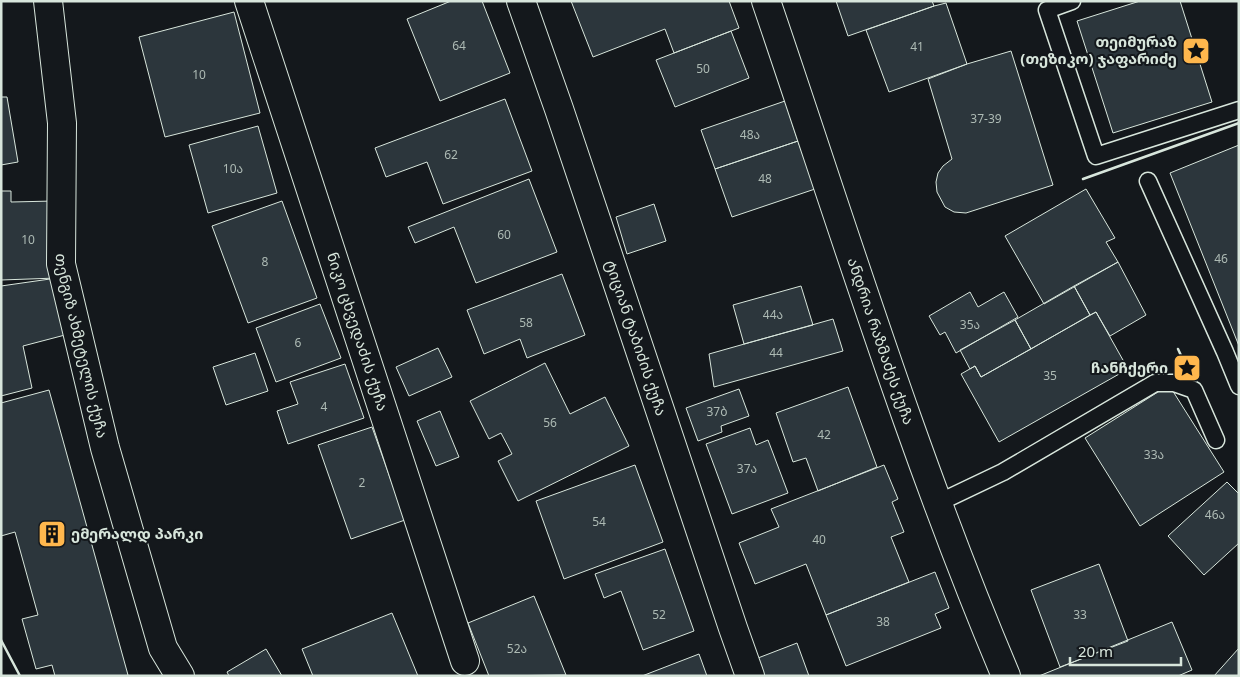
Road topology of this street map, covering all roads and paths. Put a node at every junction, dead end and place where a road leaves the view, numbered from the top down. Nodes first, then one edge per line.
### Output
1 (48, 1) edge
2 (249, 1) edge
3 (521, 1) edge
4 (766, 1) edge
5 (1072, 1) edge
6 (1239, 110) edge
7 (1148, 181) dead end
8 (1232, 349) edge
9 (1239, 386) edge
10 (1216, 440) dead end
11 (938, 503) junction
12 (465, 660) dead end
13 (180, 676) edge
14 (750, 676) edge
15 (1006, 676) edge

1 - 13 street, თენგიზ ახმეტელის ქუჩა
2 - 12 street, ნიკო ცხვედაძის ქუჩა
3 - 14 street, ტიციან ტაბიძის ქუჩა
4 - 11 street, ანდრია რაზმაძეს ქუჩა
5 - 6 lane
7 - 8 lane
8 - 9 lane
10 - 11 lane
11 - 15 street, ანდრია რაზმაძეს ქუჩა

